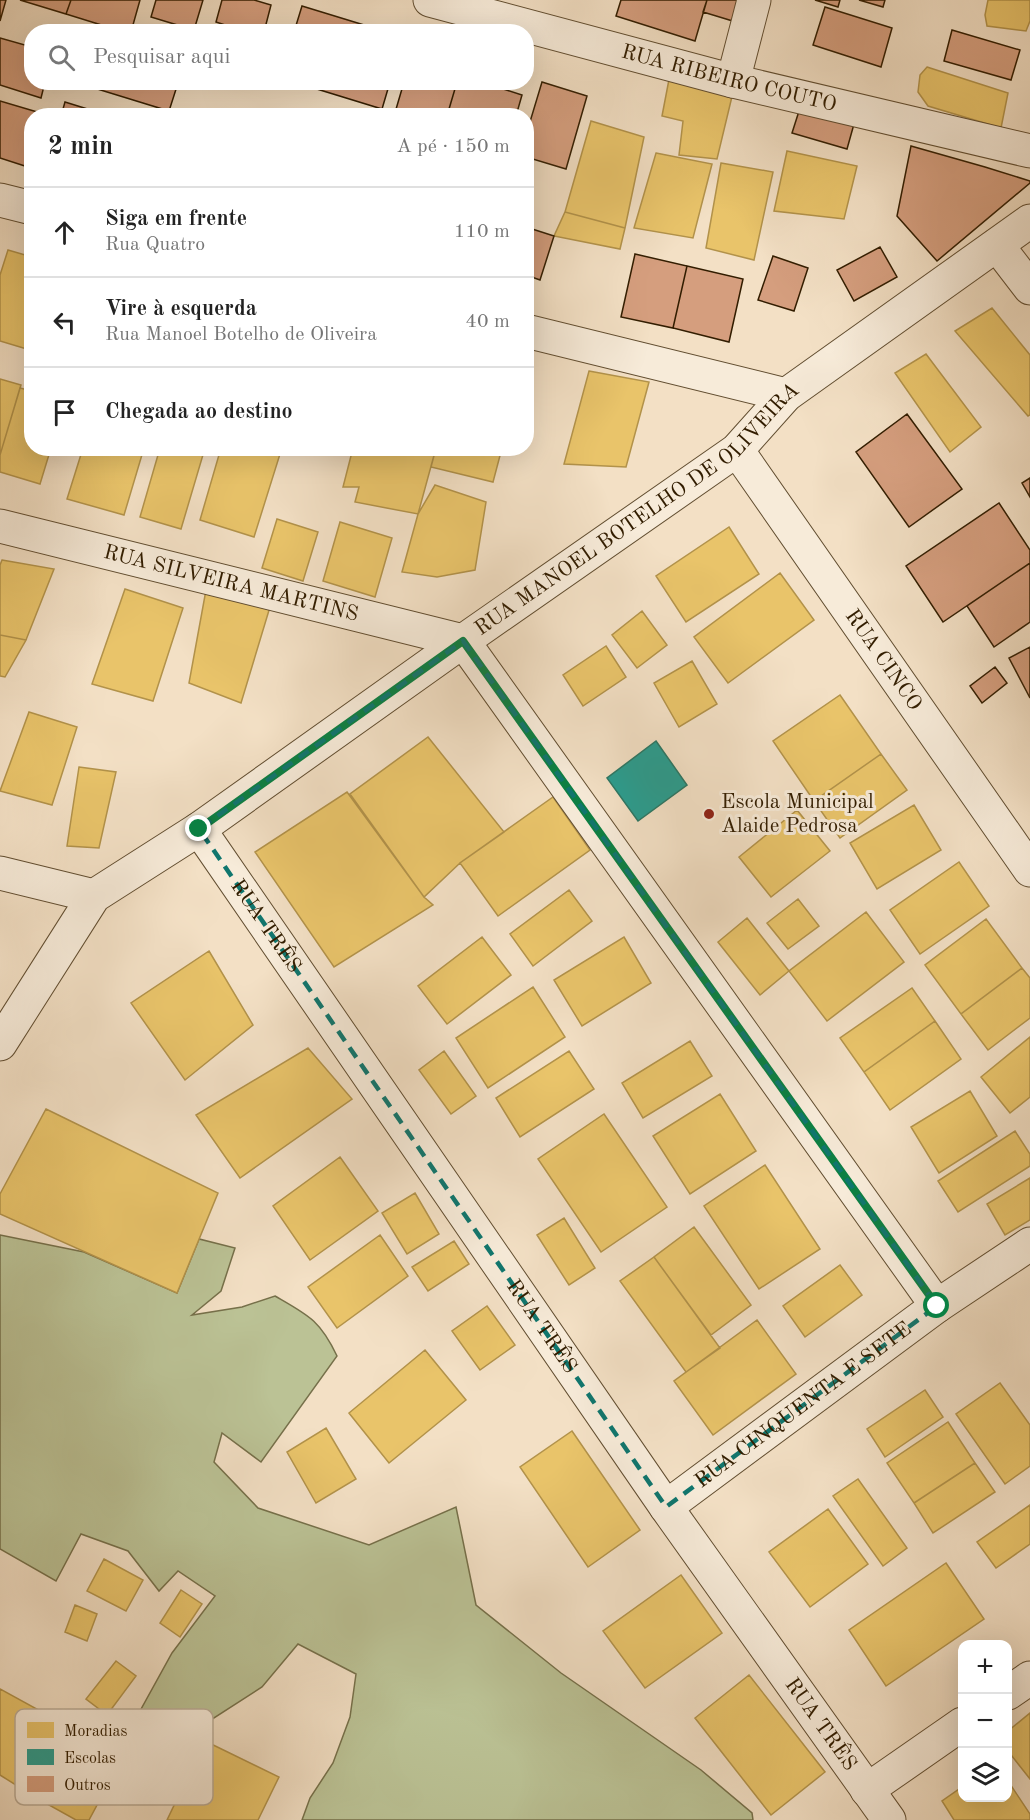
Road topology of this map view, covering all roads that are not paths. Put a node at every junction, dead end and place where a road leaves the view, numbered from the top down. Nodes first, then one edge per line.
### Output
1 (754, 0) edge
2 (435, 1) edge
3 (521, 24) edge
4 (534, 28) edge
5 (733, 81) junction
6 (1030, 150) edge
7 (0, 200) edge
8 (24, 206) edge
9 (1030, 221) edge
10 (998, 245) junction
11 (1030, 288) edge
12 (534, 333) edge
13 (786, 395) junction
14 (737, 450) junction
15 (0, 526) edge
16 (463, 641) junction
17 (199, 829) junction
18 (1030, 870) edge
19 (0, 873) edge
20 (94, 896) junction
21 (0, 1044) edge
22 (1030, 1244) edge
23 (937, 1306) junction
24 (666, 1507) junction
25 (1030, 1678) edge
26 (1012, 1690) edge
27 (958, 1727) edge
28 (867, 1790) junction
29 (889, 1820) edge

1 - 5 street
2 - 3 street, RUA RIBEIRO COUTO
4 - 5 street, RUA RIBEIRO COUTO
5 - 6 street, RUA RIBEIRO COUTO
7 - 8 street
9 - 10 street, RUA MANOEL BOTELHO DE OLIVEIRA
10 - 11 street
10 - 13 street, RUA MANOEL BOTELHO DE OLIVEIRA
12 - 13 street
13 - 14 street, RUA MANOEL BOTELHO DE OLIVEIRA
14 - 16 street, RUA MANOEL BOTELHO DE OLIVEIRA
14 - 18 street, RUA CINCO
15 - 16 street, RUA SILVEIRA MARTINS
16 - 17 street, RUA MANOEL BOTELHO DE OLIVEIRA
16 - 23 street
17 - 20 street, RUA MANOEL BOTELHO DE OLIVEIRA
17 - 24 street, RUA TRÊS
19 - 20 street
20 - 21 street
22 - 23 street, RUA CINQUENTA E SETE
23 - 24 street, RUA CINQUENTA E SETE
24 - 28 street, RUA TRÊS
25 - 26 street
27 - 28 street
28 - 29 street, RUA TRÊS

